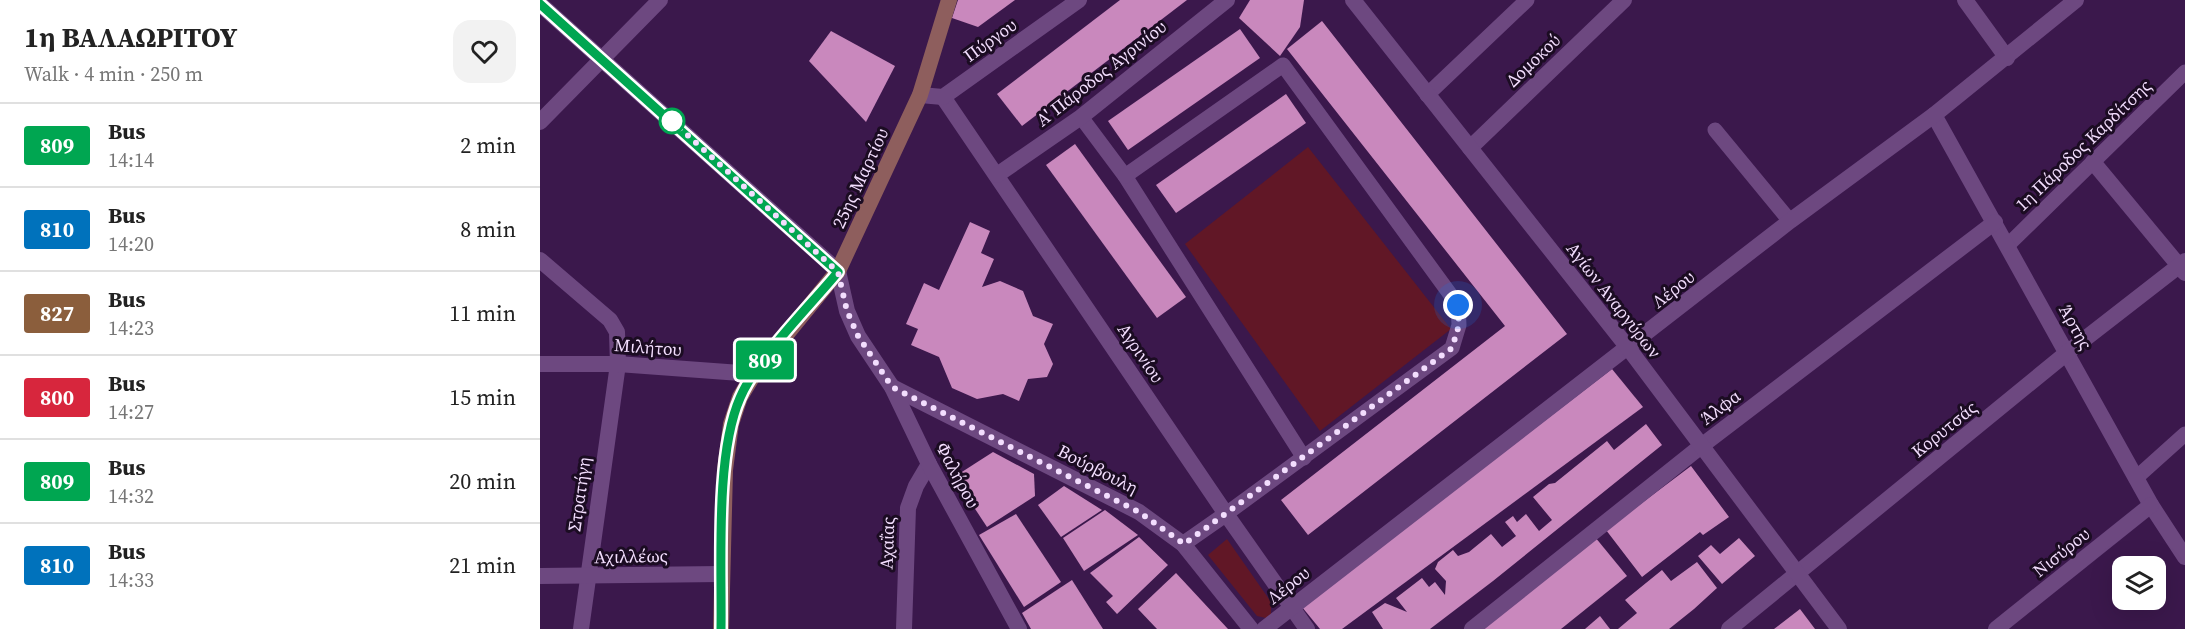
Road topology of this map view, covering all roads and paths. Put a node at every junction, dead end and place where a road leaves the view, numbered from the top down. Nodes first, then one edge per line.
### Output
1 (660, 0) edge
2 (949, 0) edge
3 (1078, 0) edge
4 (1227, 0) edge
5 (1353, 0) edge
6 (1527, 0) edge
7 (1624, 0) edge
8 (1965, 0) edge
9 (2076, 0) edge
10 (540, 4) edge
11 (2007, 58) junction
12 (602, 59) junction
13 (2185, 72) edge
14 (1427, 94) junction
15 (920, 95) junction
16 (943, 97) junction
17 (1934, 115) junction
18 (1081, 117) junction
19 (540, 122) edge
20 (1715, 130) dead end
21 (1470, 148) junction
22 (2093, 162) junction
23 (997, 175) junction
24 (1125, 176) junction
25 (1790, 221) junction
26 (1995, 222) junction
27 (2008, 245) junction
28 (540, 260) edge
29 (2183, 266) edge
30 (838, 272) junction
31 (1629, 349) junction
32 (2068, 352) junction
33 (540, 364) edge
34 (618, 364) junction
35 (754, 374) junction
36 (892, 387) junction
37 (2185, 434) edge
38 (1700, 447) junction
39 (1304, 458) junction
40 (929, 464) junction
41 (2136, 478) junction
42 (2151, 505) junction
43 (1226, 514) junction
44 (1184, 544) junction
45 (2185, 557) edge
46 (1797, 572) junction
47 (722, 574) junction
48 (540, 576) edge
49 (587, 576) junction
50 (1293, 606) junction
51 (581, 629) edge
52 (721, 629) edge
53 (904, 629) edge
54 (1019, 629) edge
55 (1251, 629) edge
56 (1264, 629) edge
57 (1307, 629) edge
58 (1472, 629) edge
59 (1730, 629) edge
60 (1839, 629) edge
61 (1996, 629) edge

1 - 12 street
2 - 15 main road, 25ης Μαρτίου
3 - 16 street, Πύργου
4 - 18 street, Α' Πάροδος Αγρινίου
5 - 14 street, Αγίων Αναργύρων
6 - 14 lane
7 - 21 street, Δομοκού
8 - 11 street
9 - 11 street, Λέρου
10 - 12 street
11 - 17 street, Λέρου
12 - 19 street
12 - 30 street
13 - 22 lane, 1η Πάροδος Καρδίτσης
14 - 21 street, Αγίων Αναργύρων
15 - 16 street
15 - 30 main road, 25ης Μαρτίου
16 - 23 street, Αγρινίου
17 - 25 street, Λέρου
17 - 26 street, Άρτης
18 - 23 street, Α' Πάροδος Αγρινίου
18 - 24 lane
20 - 25 lane
21 - 31 street, Αγίων Αναργύρων
22 - 27 lane, 1η Πάροδος Καρδίτσης
22 - 29 street
23 - 43 street, Αγρινίου
24 - 39 lane
24 - 39 lane
25 - 31 street, Λέρου
26 - 27 street, Άρτης
26 - 38 street, Άλφα
27 - 32 street, Άρτης
28 - 34 street, Στρατήγη
29 - 32 street, Κορυτσάς
30 - 35 main road, 25ης Μαρτίου
30 - 36 street, Φαλήρου
31 - 38 street, Αγίων Αναργύρων
31 - 50 street, Λέρου
32 - 41 street, Άρτης
32 - 46 street, Κορυτσάς
33 - 34 street, Μιλήτου
34 - 35 street, Μιλήτου
34 - 49 street, Στρατήγη
35 - 47 main road, 25ης Μαρτίου
36 - 40 street, Φαλήρου
36 - 44 street, Βούρβουλη
37 - 41 lane
38 - 46 street, Αγίων Αναργύρων
38 - 58 street, Άλφα
39 - 43 lane
40 - 53 street, Αχαΐας
40 - 54 street, Φαλήρου
41 - 42 street, Άρτης
42 - 45 street, Άρτης
42 - 61 street, Νισύρου
43 - 44 street
43 - 50 street, Αγρινίου
44 - 55 street, Βούρβουλη
46 - 59 street, Κορυτσάς
46 - 60 street, Αγίων Αναργύρων
47 - 49 street, Αχιλλέως
47 - 52 main road, 25ης Μαρτίου
48 - 49 street, Αχιλλέως
49 - 51 street, Στρατήγη
50 - 56 street, Λέρου
50 - 57 street, Αγρινίου

